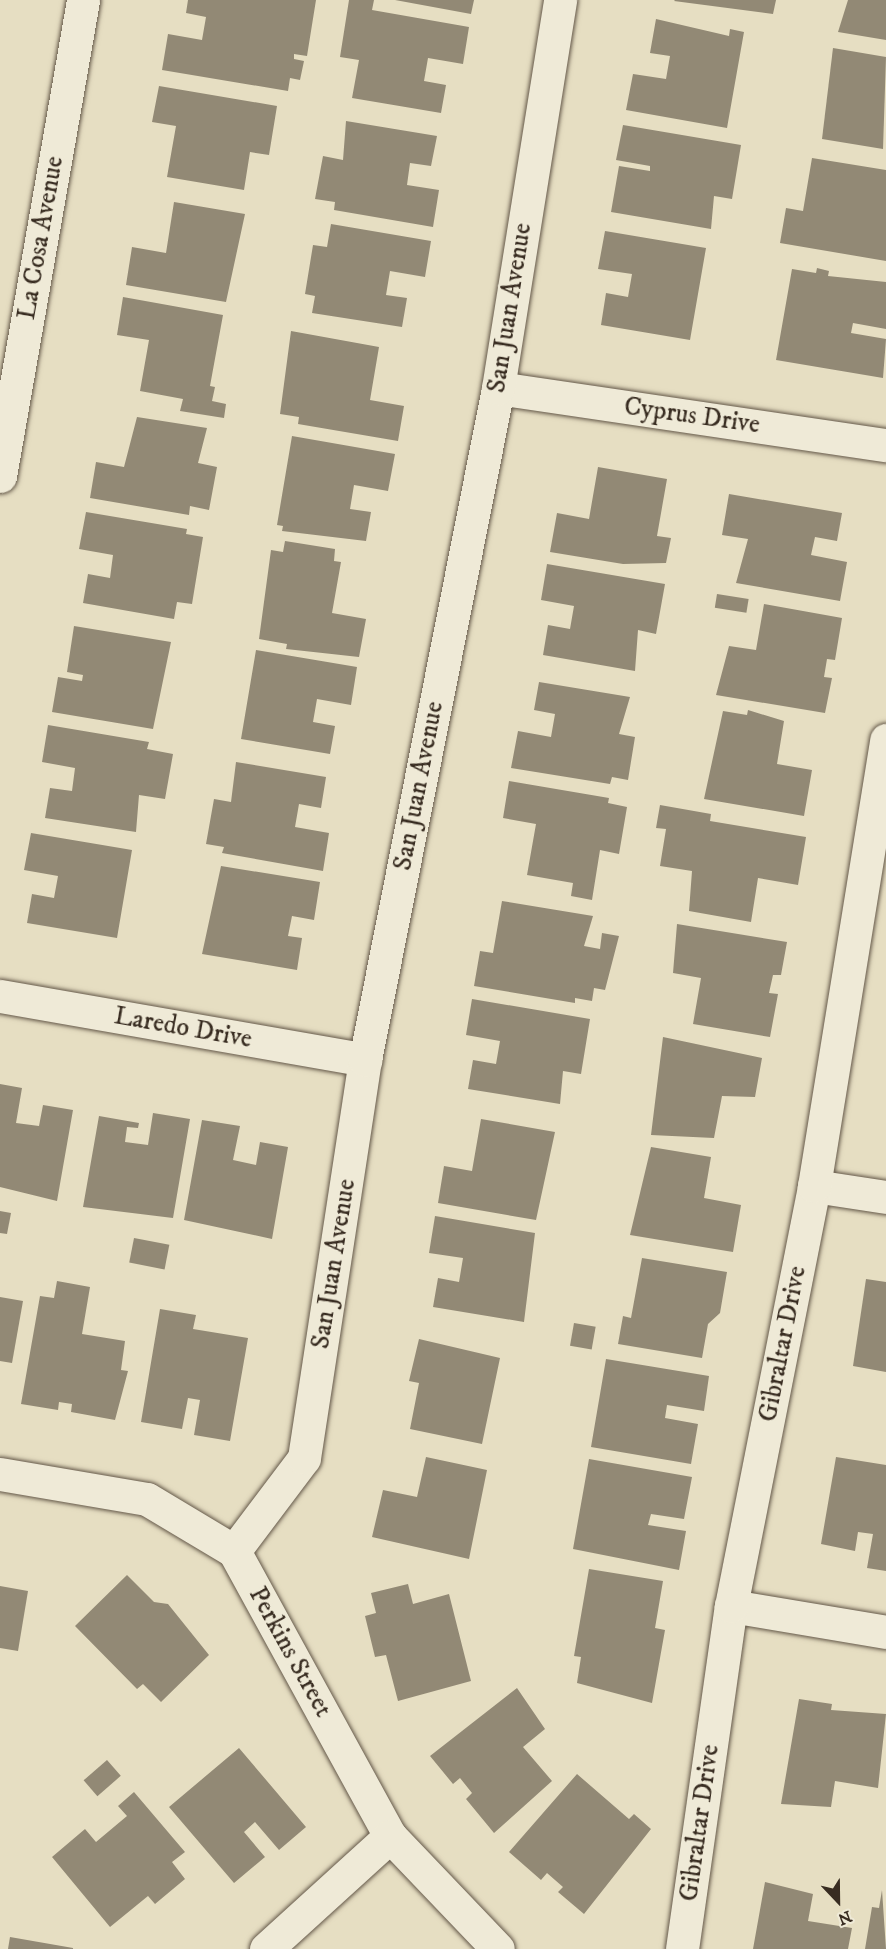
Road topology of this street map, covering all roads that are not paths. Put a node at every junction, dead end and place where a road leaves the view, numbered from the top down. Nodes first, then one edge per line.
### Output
1 (83, 0) edge
2 (560, 0) edge
3 (498, 388) junction
4 (886, 445) edge
5 (0, 476) edge
6 (885, 751) edge
7 (0, 996) edge
8 (365, 1059) junction
9 (814, 1186) junction
10 (886, 1197) edge
11 (0, 1474) edge
12 (234, 1551) junction
13 (731, 1606) junction
14 (886, 1632) edge
15 (390, 1836) junction
16 (266, 1949) edge
17 (498, 1949) edge
18 (682, 1949) edge

1 - 5 street, La Cosa Avenue
2 - 3 street, San Juan Avenue
3 - 4 street, Cyprus Drive
3 - 8 street, San Juan Avenue
6 - 9 street, Gibraltar Drive
7 - 8 street, Laredo Drive
8 - 12 street, San Juan Avenue
9 - 10 street
9 - 13 street, Gibraltar Drive
11 - 12 street
12 - 15 street, Perkins Street
13 - 14 street
13 - 18 street, Gibraltar Drive
15 - 16 street
15 - 17 street, Perkins Street

